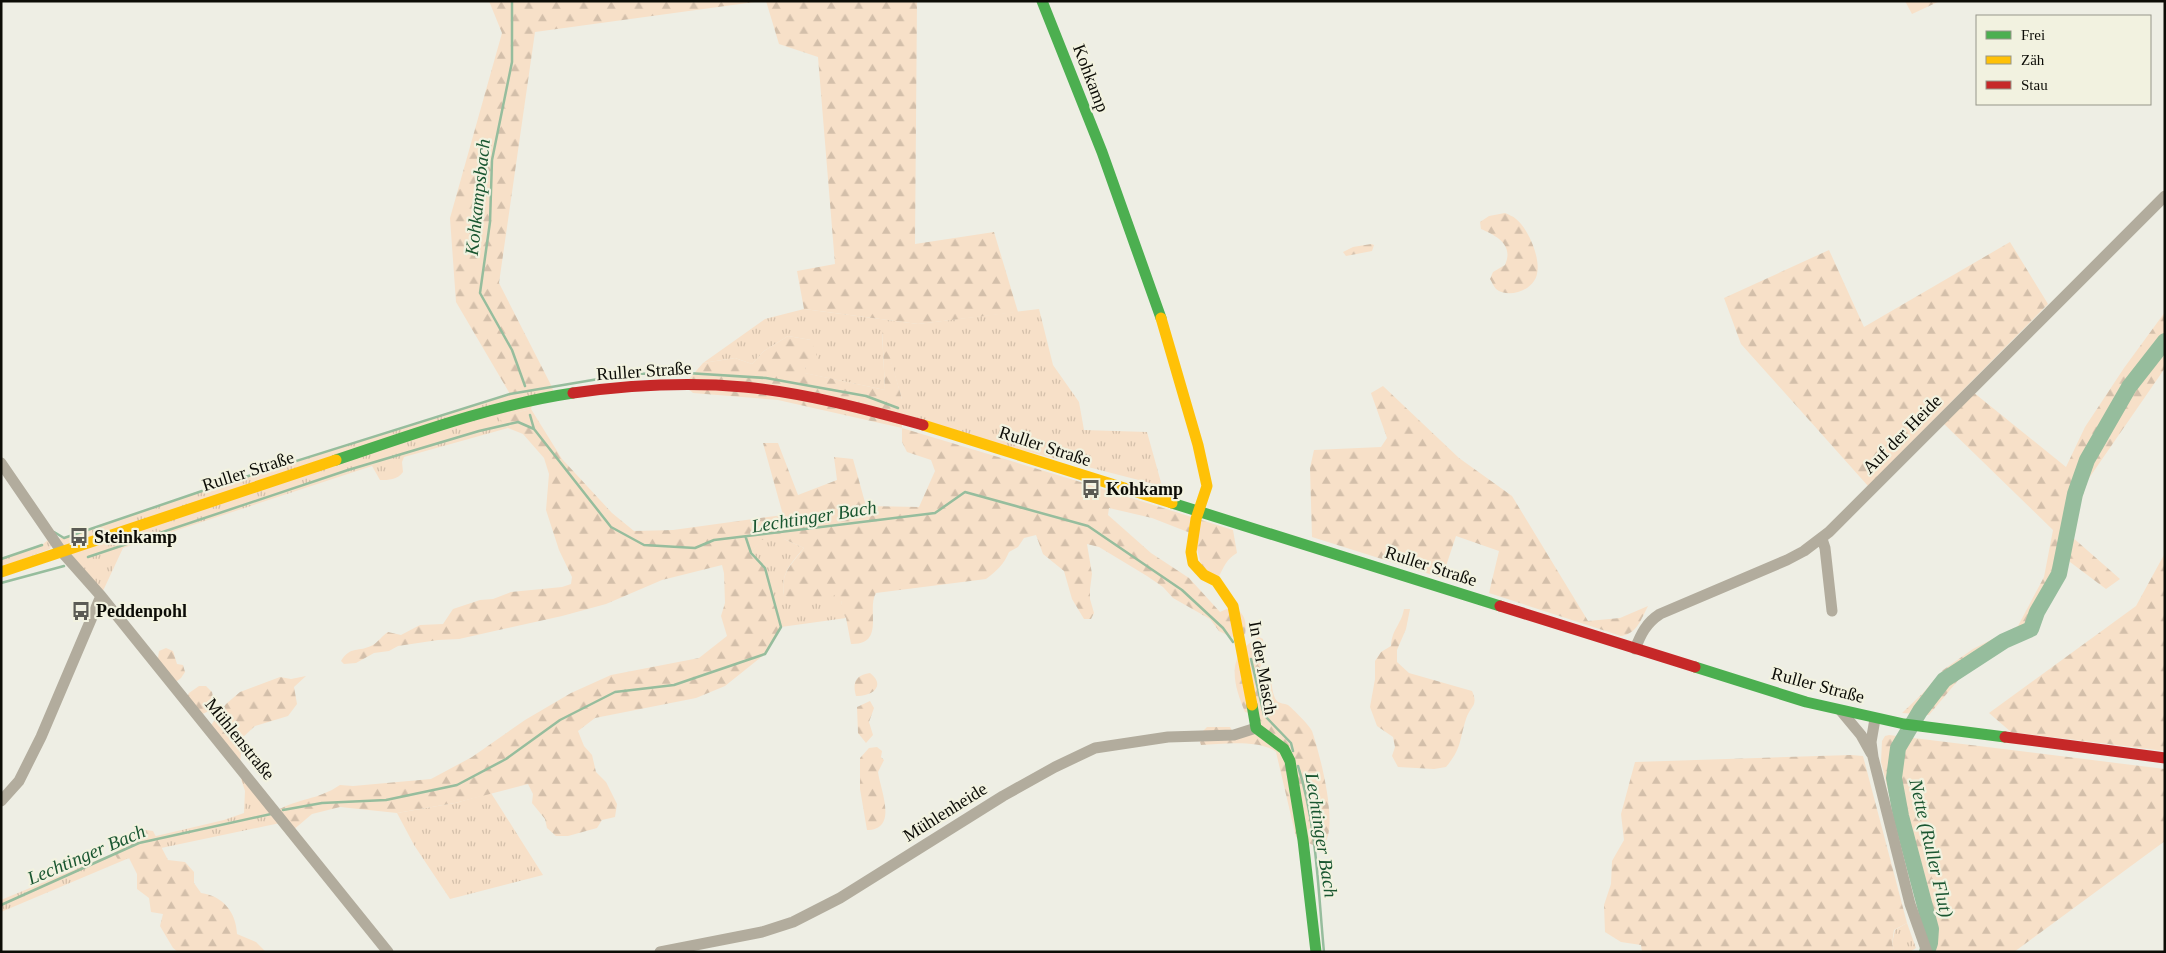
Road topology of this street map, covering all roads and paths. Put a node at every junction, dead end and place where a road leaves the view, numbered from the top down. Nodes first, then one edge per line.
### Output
1 (1042, 1) edge
2 (2165, 196) edge
3 (1, 463) edge
4 (1200, 511) junction
5 (1822, 538) junction
6 (62, 552) junction
7 (1, 572) edge
8 (101, 596) junction
9 (1832, 611) dead end
10 (1635, 649) junction
11 (1841, 711) junction
12 (1875, 719) junction
13 (1256, 728) junction
14 (1873, 757) junction
15 (2165, 758) edge
16 (1, 801) edge
17 (388, 952) edge
18 (660, 952) edge
19 (1316, 952) edge
20 (1927, 952) edge

1 - 4 main road, Kohkamp
2 - 5 street, Auf der Heide
3 - 6 street
4 - 6 main road, Ruller Straße
4 - 10 main road, Ruller Straße
4 - 13 main road, In der Masch
5 - 9 street
5 - 10 street, Auf der Heide
6 - 7 main road, Ruller Straße
6 - 8 street, Mühlenstraße
8 - 16 street
8 - 17 street, Mühlenstraße
10 - 11 main road, Ruller Straße
11 - 12 main road, Ruller Straße
11 - 14 street
12 - 14 street
12 - 15 main road, Ruller Straße
13 - 18 street, Mühlenheide
13 - 19 main road, In der Masch
14 - 20 street

